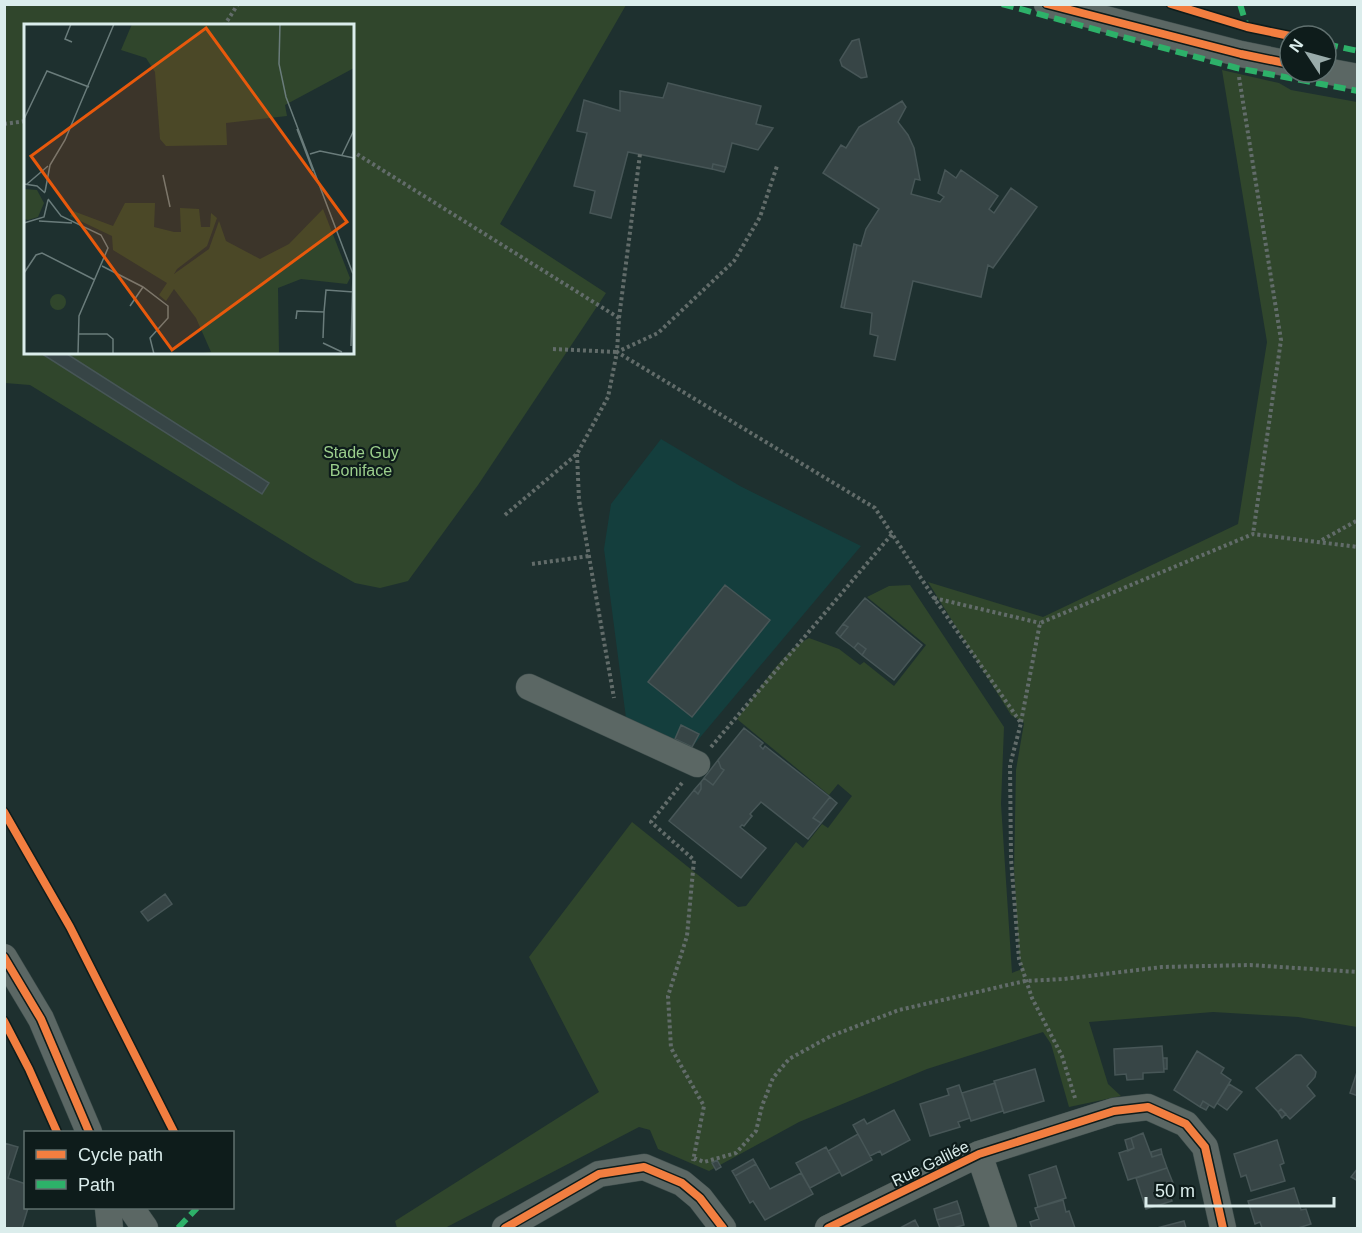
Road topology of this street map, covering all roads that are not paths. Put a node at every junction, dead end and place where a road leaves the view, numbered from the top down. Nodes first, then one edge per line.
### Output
1 (1047, 4) edge
2 (1278, 62) edge
3 (1338, 73) edge
4 (1358, 77) edge
5 (529, 687) dead end
6 (697, 764) road end
7 (4, 957) edge
8 (89, 1131) edge
9 (979, 1154) junction
10 (108, 1209) edge
11 (132, 1209) edge
12 (110, 1228) edge
13 (145, 1228) edge
14 (505, 1228) edge
15 (723, 1228) edge
16 (828, 1228) edge
17 (1004, 1228) edge
18 (1223, 1228) edge

1 - 2 street
3 - 4 street
5 - 6 street
7 - 8 street
9 - 16 street, Rue Galilée
9 - 17 street
9 - 18 street, Rue Galilée
10 - 12 street
11 - 13 street
14 - 15 street

